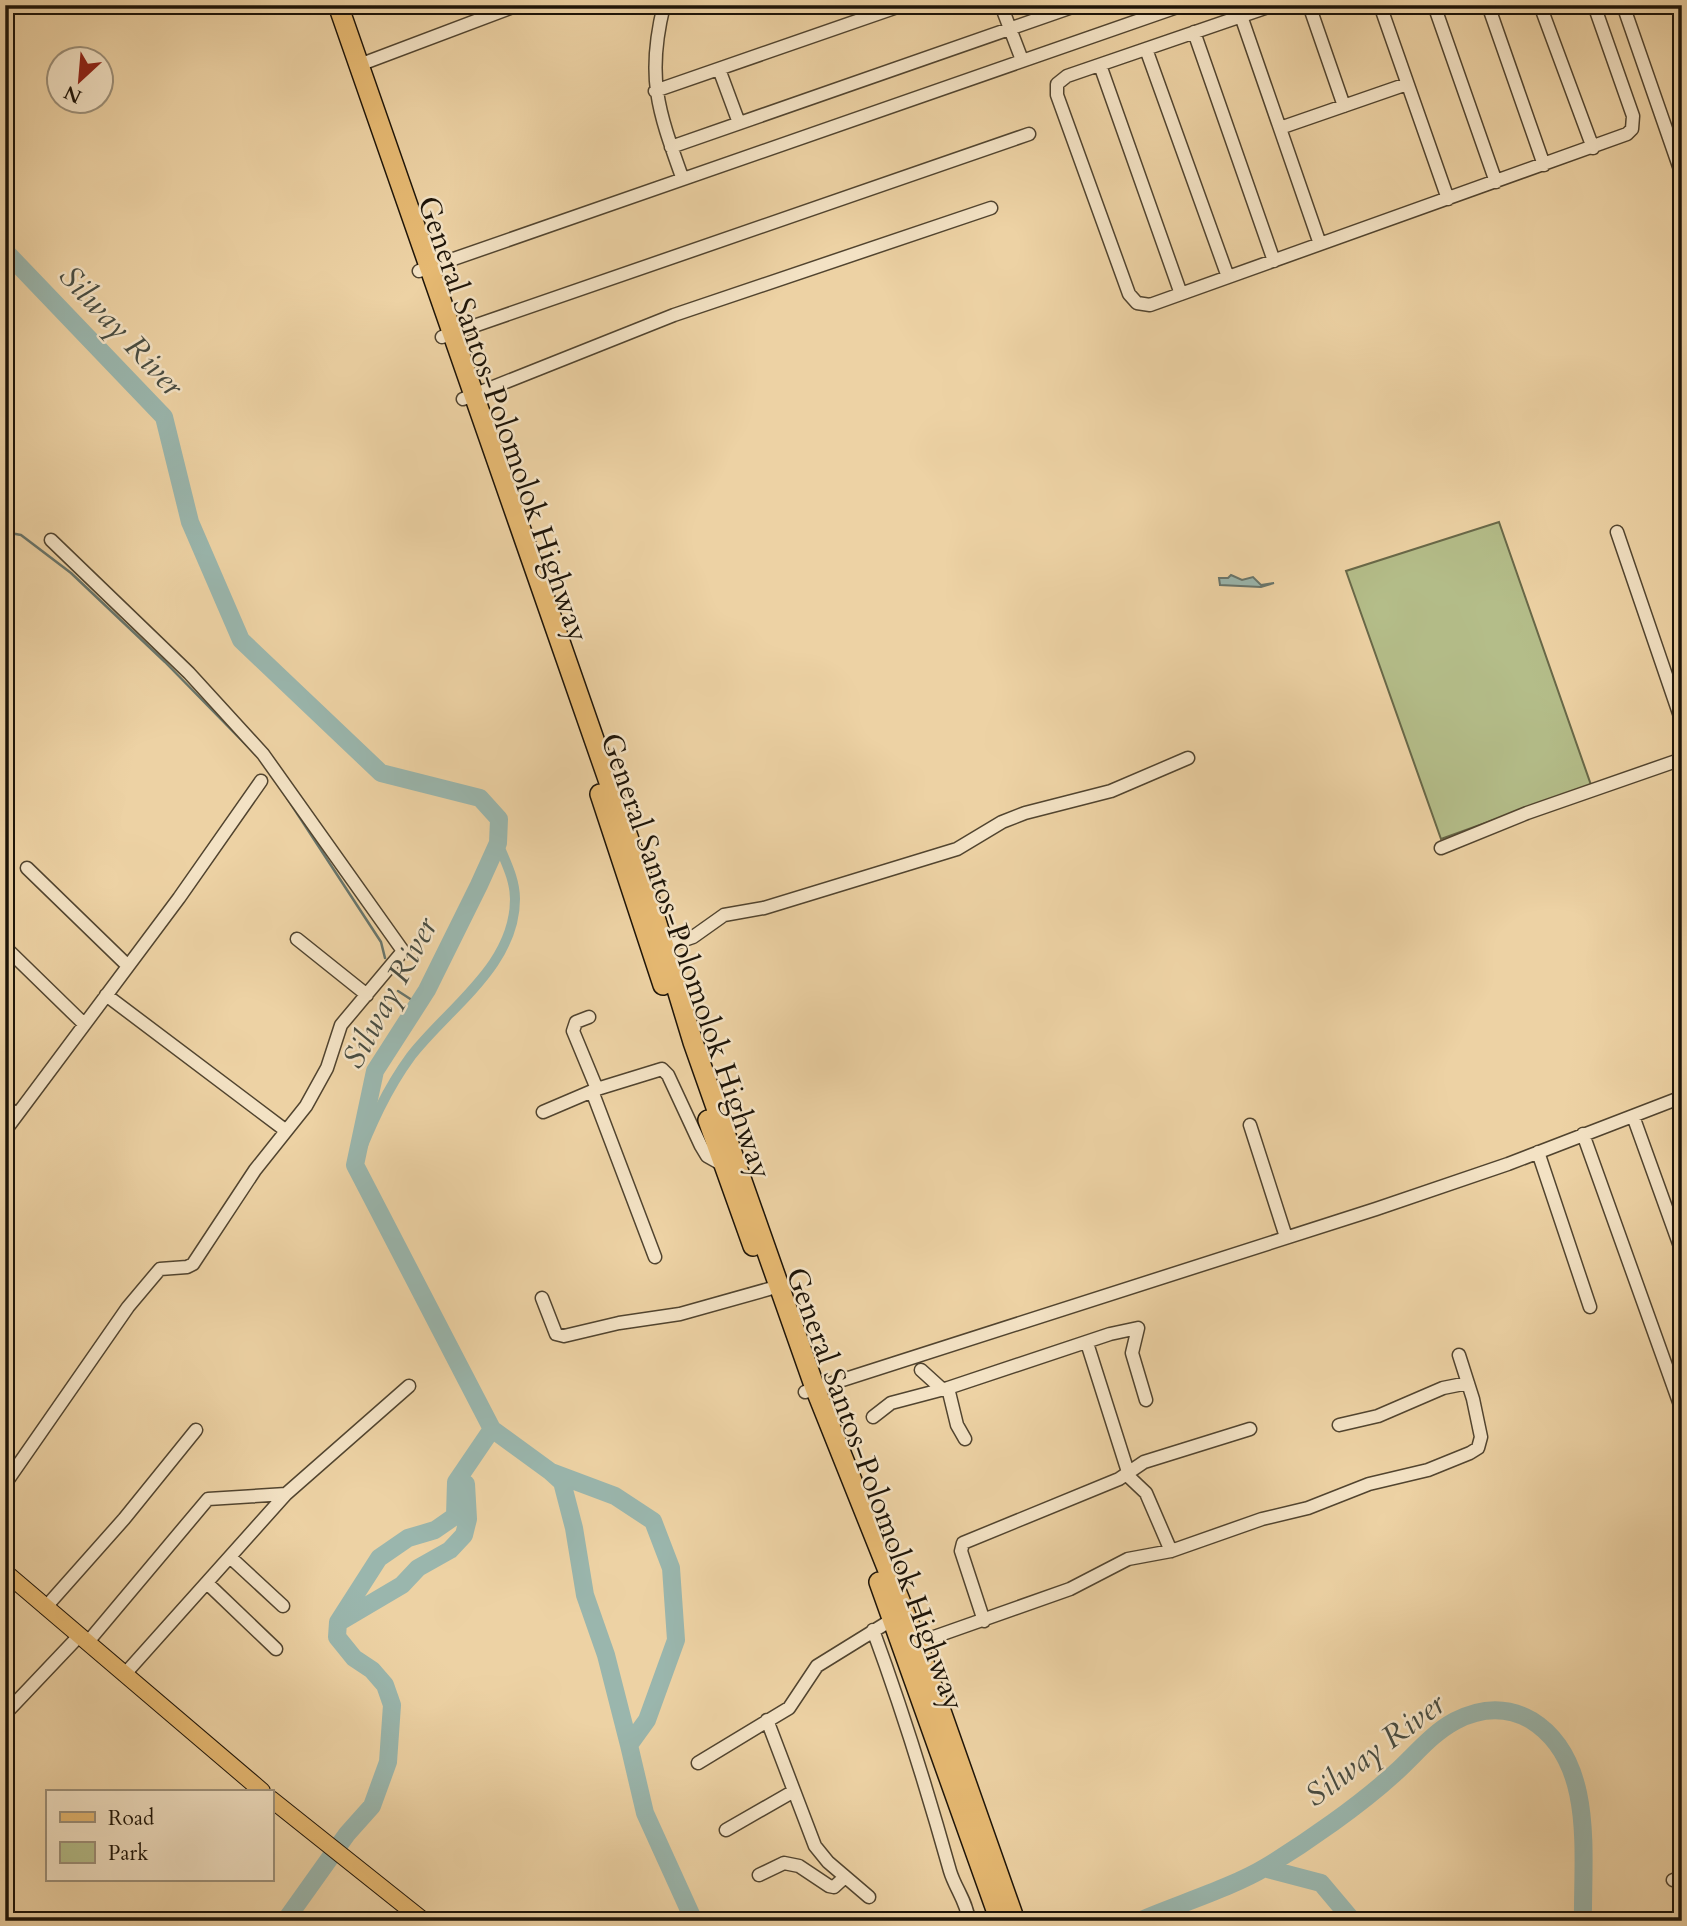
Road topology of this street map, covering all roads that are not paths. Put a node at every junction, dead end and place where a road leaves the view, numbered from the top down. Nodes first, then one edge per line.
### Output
1 (327, 5) edge
2 (338, 5) edge
3 (519, 5) edge
4 (664, 5) edge
5 (904, 5) edge
6 (1001, 5) edge
7 (1078, 5) edge
8 (1182, 5) edge
9 (1274, 5) edge
10 (1309, 5) edge
11 (1380, 5) edge
12 (1434, 5) edge
13 (1488, 5) edge
14 (1540, 5) edge
15 (1594, 5) edge
16 (1623, 5) edge
17 (1241, 16) junction
18 (1010, 29) junction
19 (1194, 33) junction
20 (1146, 49) junction
21 (1021, 60) junction
22 (359, 65) junction
23 (1100, 65) junction
24 (719, 69) junction
25 (1408, 84) junction
26 (655, 91) junction
27 (1344, 106) junction
28 (739, 123) junction
29 (1280, 128) junction
30 (1029, 134) dead end
31 (671, 147) junction
32 (1593, 148) junction
33 (1544, 165) junction
34 (1682, 175) edge
35 (682, 177) junction
36 (1496, 182) junction
37 (1448, 199) junction
38 (991, 208) dead end
39 (1320, 244) junction
40 (1274, 261) junction
41 (424, 269) junction
42 (1228, 277) junction
43 (1181, 294) junction
44 (447, 335) junction
45 (468, 397) junction
46 (1616, 532) dead end
47 (51, 540) dead end
48 (1682, 722) edge
49 (1188, 758) dead end
50 (1682, 759) edge
51 (261, 780) dead end
52 (1441, 848) dead end
53 (27, 868) dead end
54 (297, 939) dead end
55 (5, 947) edge
56 (664, 947) junction
57 (128, 966) junction
58 (106, 995) junction
59 (367, 995) junction
60 (589, 1017) dead end
61 (83, 1023) junction
62 (594, 1090) junction
63 (1682, 1097) edge
64 (5, 1104) edge
65 (543, 1112) dead end
66 (16, 1115) junction
67 (1633, 1116) junction
68 (1250, 1125) dead end
69 (285, 1130) junction
70 (5, 1131) edge
71 (1583, 1134) junction
72 (1538, 1152) junction
73 (723, 1165) junction
74 (1286, 1237) junction
75 (1682, 1252) edge
76 (655, 1257) dead end
77 (769, 1289) junction
78 (542, 1298) dead end
79 (1590, 1307) dead end
80 (1087, 1343) junction
81 (1459, 1356) dead end
82 (922, 1370) dead end
83 (1468, 1383) junction
84 (409, 1386) dead end
85 (945, 1389) junction
86 (810, 1390) junction
87 (1146, 1401) dead end
88 (1679, 1402) dead end
89 (873, 1417) dead end
90 (1339, 1425) dead end
91 (1250, 1429) dead end
92 (196, 1430) dead end
93 (965, 1439) dead end
94 (1127, 1474) junction
95 (5, 1484) edge
96 (286, 1494) junction
97 (1171, 1551) junction
98 (230, 1557) junction
99 (5, 1572) edge
100 (207, 1583) junction
101 (283, 1606) dead end
102 (45, 1608) junction
103 (893, 1619) junction
104 (984, 1621) junction
105 (873, 1630) junction
106 (83, 1640) junction
107 (917, 1643) junction
108 (276, 1649) dead end
109 (124, 1675) junction
110 (5, 1714) edge
111 (767, 1720) junction
112 (698, 1763) dead end
113 (261, 1790) edge
114 (794, 1791) junction
115 (273, 1801) edge
116 (726, 1830) dead end
117 (759, 1875) dead end
118 (845, 1877) junction
119 (869, 1897) dead end
120 (424, 1921) edge
121 (969, 1921) edge
122 (1000, 1921) edge
123 (1015, 1921) edge

1 - 41 highway, General Santos-Polomolok Highway
2 - 22 highway
3 - 22 street
4 - 26 street
5 - 24 street
6 - 18 street
7 - 18 street
8 - 21 street
9 - 17 street
10 - 27 street
11 - 25 street
12 - 36 street
13 - 33 street
14 - 32 street
15 - 32 street
16 - 34 street
17 - 19 street
17 - 29 street
18 - 21 street
18 - 28 street
19 - 20 street
19 - 40 street
20 - 23 street
20 - 42 street
21 - 35 street
22 - 41 highway
23 - 43 street
23 - 43 street
24 - 26 street
24 - 28 street
25 - 27 street
25 - 37 street
26 - 31 street
27 - 29 street
28 - 31 street
29 - 39 street
30 - 44 street
31 - 35 street
32 - 33 street
33 - 36 street
35 - 41 street
36 - 37 street
37 - 39 street
38 - 45 street
39 - 40 street
40 - 42 street
41 - 44 highway
42 - 43 street
44 - 45 highway
45 - 56 highway
45 - 73 highway, General Santos-Polomolok Highway
46 - 48 street
47 - 59 street
49 - 56 street
50 - 52 street
51 - 57 street
53 - 57 street
54 - 59 street
55 - 61 street
56 - 86 highway
57 - 58 street
58 - 61 street
58 - 69 street
59 - 69 street
60 - 62 street
61 - 66 street
62 - 65 street
62 - 73 street
62 - 76 street
63 - 67 street
64 - 66 street
66 - 70 street
67 - 71 street
67 - 75 street
68 - 74 street
69 - 95 street
71 - 72 street
71 - 88 street
72 - 74 street
72 - 79 street
73 - 77 highway, General Santos-Polomolok Highway
74 - 86 street
77 - 78 street
77 - 86 highway, General Santos-Polomolok Highway
80 - 85 street
80 - 87 street
80 - 94 street
81 - 83 street
82 - 85 street
83 - 90 street
83 - 97 street
84 - 96 street
85 - 89 street
85 - 93 street
86 - 103 highway, General Santos-Polomolok Highway
86 - 107 highway
91 - 94 street
92 - 102 street
94 - 97 street
94 - 104 street
96 - 98 street
96 - 106 street
97 - 104 street
98 - 100 street
98 - 101 street
99 - 102 main road
100 - 108 street
100 - 109 street
102 - 106 main road
103 - 105 street
103 - 122 highway, General Santos-Polomolok Highway
104 - 107 street
105 - 111 street
105 - 121 street
106 - 109 main road
106 - 110 street
107 - 123 highway
109 - 113 main road
111 - 112 street
111 - 114 street
114 - 116 street
114 - 118 street
115 - 120 main road
117 - 118 street
118 - 119 street

